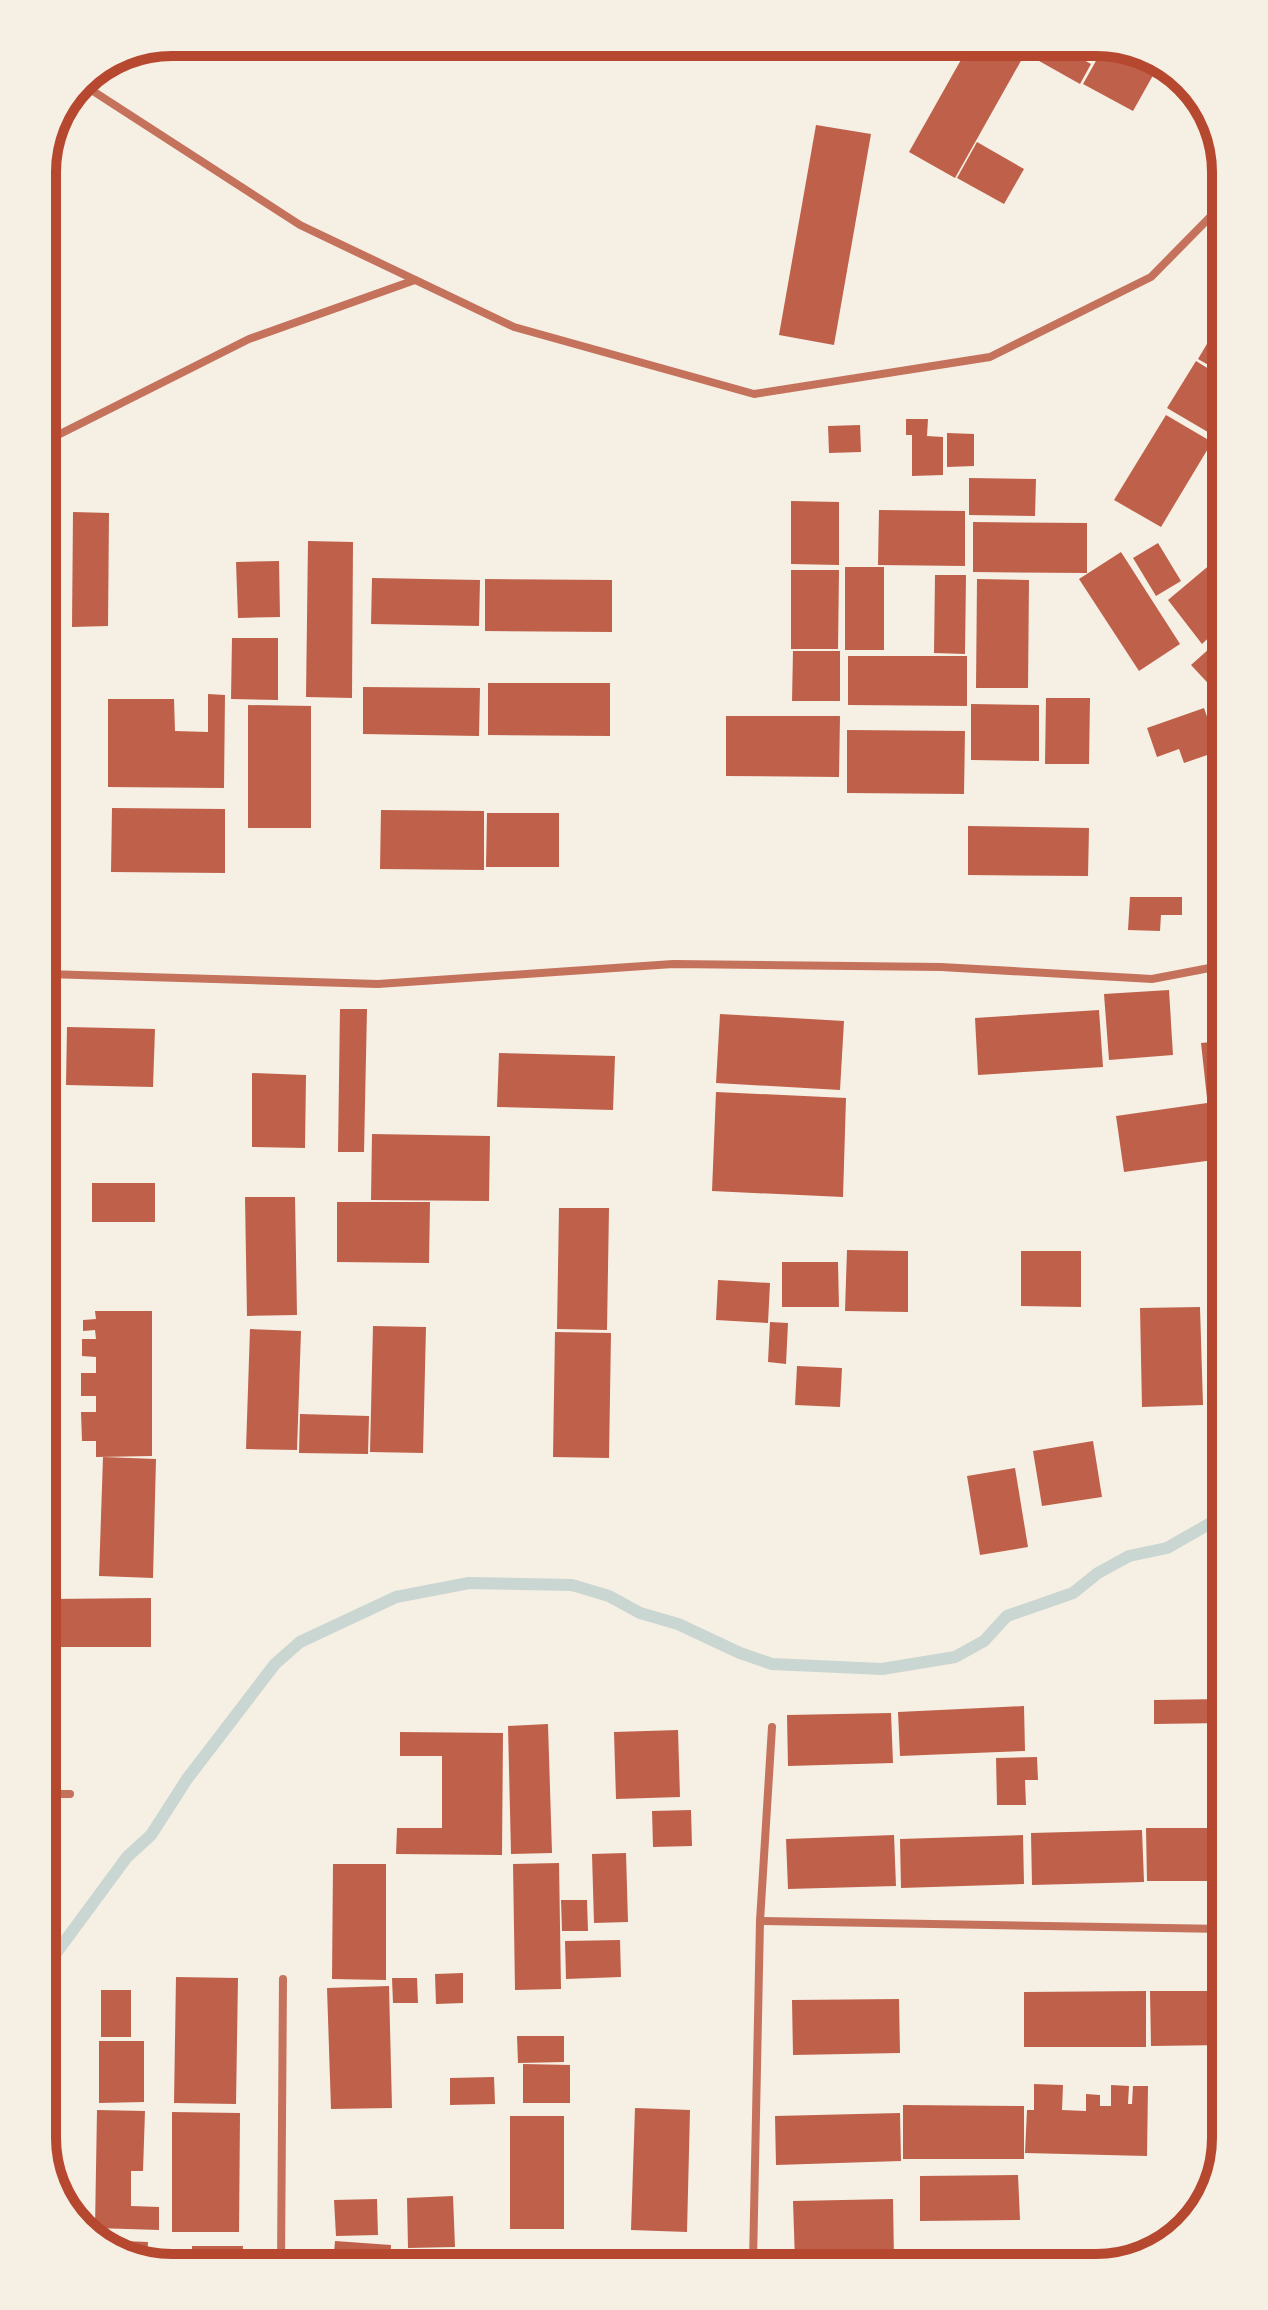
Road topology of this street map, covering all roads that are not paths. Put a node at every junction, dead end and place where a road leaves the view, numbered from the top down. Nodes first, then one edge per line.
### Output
1 (91, 90) edge
2 (1212, 215) edge
3 (415, 280) junction
4 (56, 436) edge
5 (1212, 968) edge
6 (56, 974) edge
7 (772, 1727) dead end
8 (56, 1794) edge
9 (70, 1794) dead end
10 (760, 1921) junction
11 (1212, 1929) edge
12 (283, 1979) dead end
13 (281, 2254) edge
14 (753, 2254) edge

1 - 3 street
2 - 3 street
3 - 4 street
5 - 6 street
7 - 10 street
8 - 9 street
10 - 11 street
10 - 14 street
12 - 13 street

